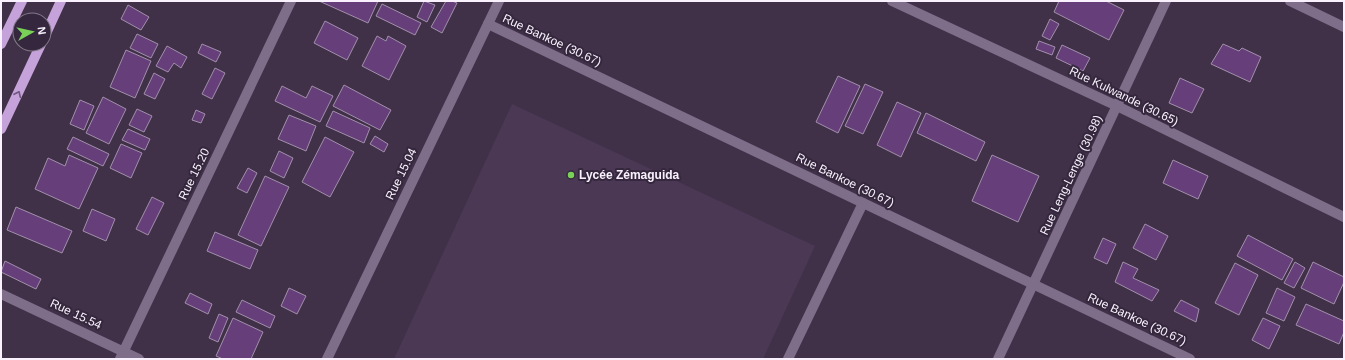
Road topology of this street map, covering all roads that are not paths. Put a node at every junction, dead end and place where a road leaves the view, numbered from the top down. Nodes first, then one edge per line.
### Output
1 (22, 1) edge
2 (61, 1) edge
3 (291, 1) edge
4 (499, 1) edge
5 (892, 1) edge
6 (1166, 1) edge
7 (1290, 1) edge
8 (52, 21) edge
9 (488, 24) junction
10 (1344, 27) edge
11 (1, 44) edge
12 (37, 52) edge
13 (1117, 106) junction
14 (1, 129) edge
15 (863, 203) junction
16 (1344, 216) edge
17 (1033, 284) junction
18 (1, 294) edge
19 (122, 355) edge
20 (139, 359) edge
21 (327, 359) edge
22 (788, 359) edge
23 (998, 359) edge
24 (1190, 359) edge

1 - 11 main road
2 - 8 main road
3 - 19 street, Rue 15.20
4 - 9 street, Rue 15.04
5 - 13 street, Rue Kulwande (30.65)
6 - 13 street, Rue Leng-Lenge (30.98)
7 - 10 street
9 - 15 street, Rue Bankoe (30.67)
9 - 21 street, Rue 15.04
14 -> 12 main road
13 - 16 street, Rue Kulwande (30.65)
13 - 17 street, Rue Leng-Lenge (30.98)
15 - 17 street, Rue Bankoe (30.67)
15 - 22 street
17 - 23 street, Rue Leng-Lenge (30.98)
17 - 24 street, Rue Bankoe (30.67)
18 - 19 street, Rue 15.54
19 - 20 street, Rue 15.54

